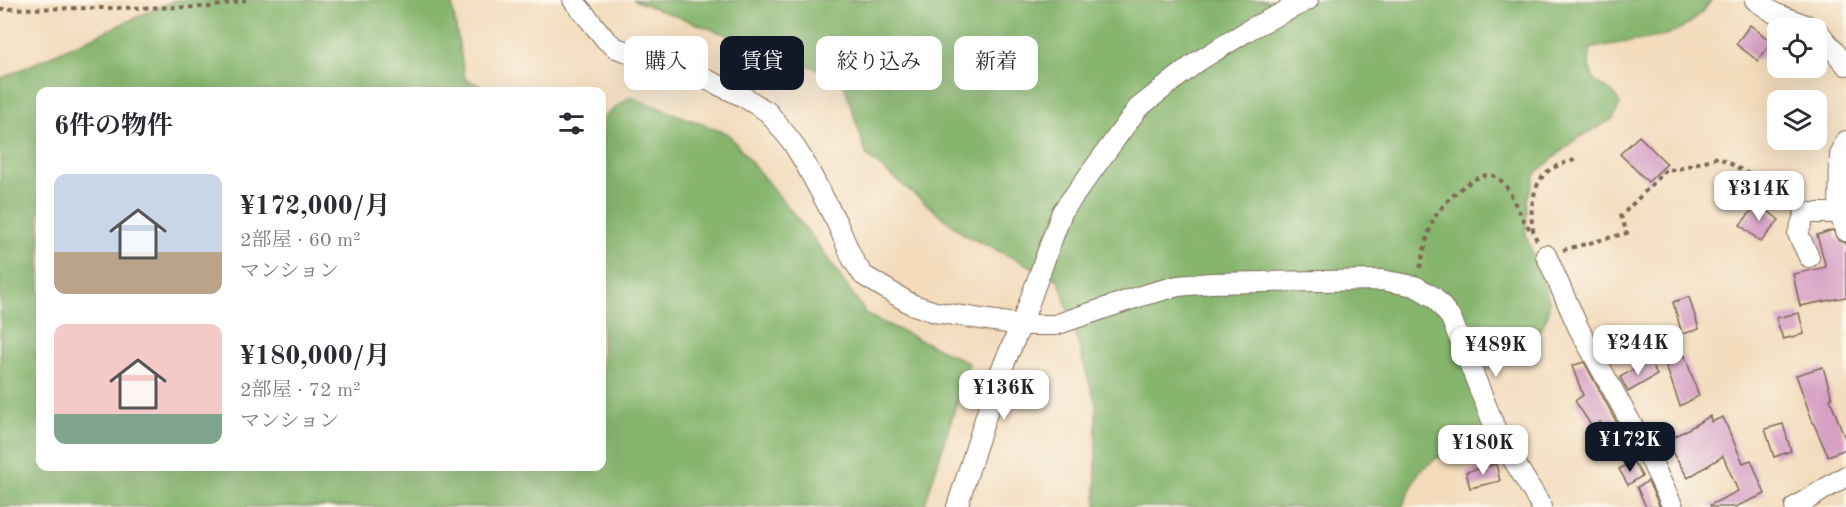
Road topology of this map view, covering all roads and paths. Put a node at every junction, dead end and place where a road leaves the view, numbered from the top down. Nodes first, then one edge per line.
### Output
1 (246, 0) edge
2 (573, 0) edge
3 (1308, 0) edge
4 (1755, 0) edge
5 (0, 9) edge
6 (1787, 18) edge
7 (1827, 43) edge
8 (1846, 65) edge
9 (1846, 141) edge
10 (1578, 159) dead end
11 (1805, 213) junction
12 (1843, 222) edge
13 (1546, 255) joint
14 (1809, 257) dead end
15 (1414, 286) junction
16 (1021, 325) junction
17 (1846, 476) edge
18 (957, 507) edge
19 (1542, 507) edge
20 (1674, 507) edge
21 (1795, 507) edge

1 - 5 path
2 - 16 street
3 - 16 street
4 - 6 street
7 - 8 street
9 - 12 street
10 - 15 path
11 - 12 street
11 - 13 path
11 - 14 street
13 - 20 street
15 - 16 street
15 - 19 street
16 - 18 street
17 - 21 street

